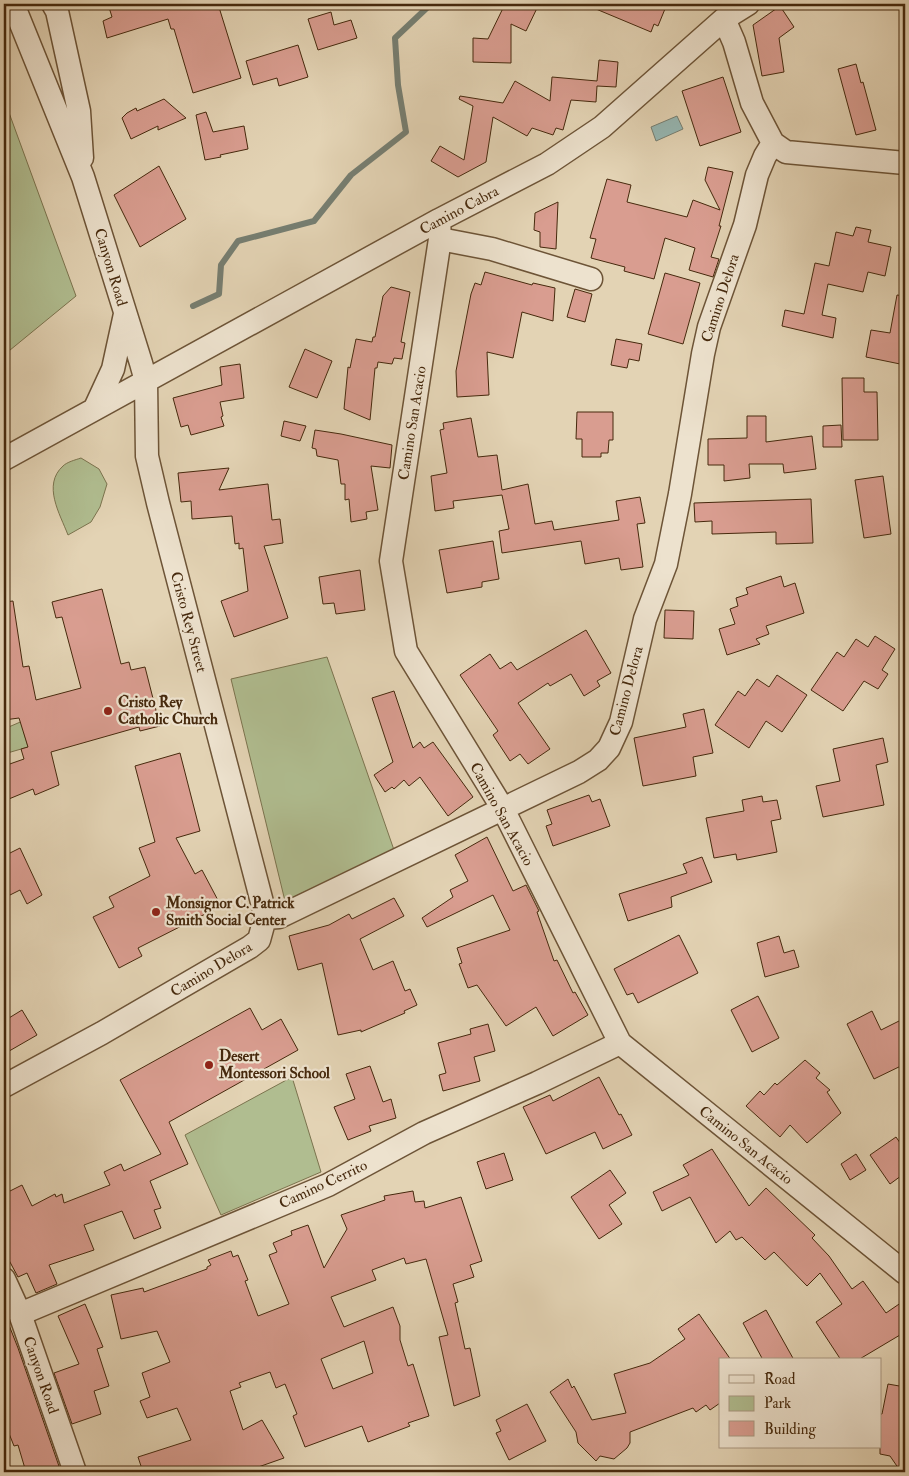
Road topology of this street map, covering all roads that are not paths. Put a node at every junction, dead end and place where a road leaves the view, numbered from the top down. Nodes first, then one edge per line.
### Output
1 (13, 4) edge
2 (53, 4) edge
3 (748, 4) edge
4 (724, 19) junction
5 (773, 143) junction
6 (905, 163) edge
7 (83, 177) junction
8 (440, 230) junction
9 (591, 279) dead end
10 (126, 313) junction
11 (146, 381) junction
12 (95, 408) junction
13 (4, 459) edge
14 (503, 809) junction
15 (265, 918) junction
16 (620, 1043) junction
17 (4, 1086) edge
18 (905, 1273) edge
19 (4, 1279) edge
20 (20, 1314) junction
21 (75, 1472) edge

1 - 7 street, Canyon Road
2 - 7 street
3 - 4 street, Camino Cabra
4 - 5 street
4 - 8 street, Camino Cabra
5 - 6 street
5 - 14 street, Camino Delora
7 - 10 street, Canyon Road
8 - 9 street
8 - 11 street, Camino Cabra
8 - 14 street, Camino San Acacio
10 - 11 street, Canyon Road
10 - 12 street
11 - 12 street
11 - 15 street, Cristo Rey Street
12 - 13 street
14 - 15 street, Camino Delora
14 - 16 street, Camino San Acacio
15 - 17 street, Camino Delora
16 - 18 street, Camino San Acacio
16 - 20 street, Camino Cerrito
19 - 20 street, Canyon Road
20 - 21 street, Canyon Road

